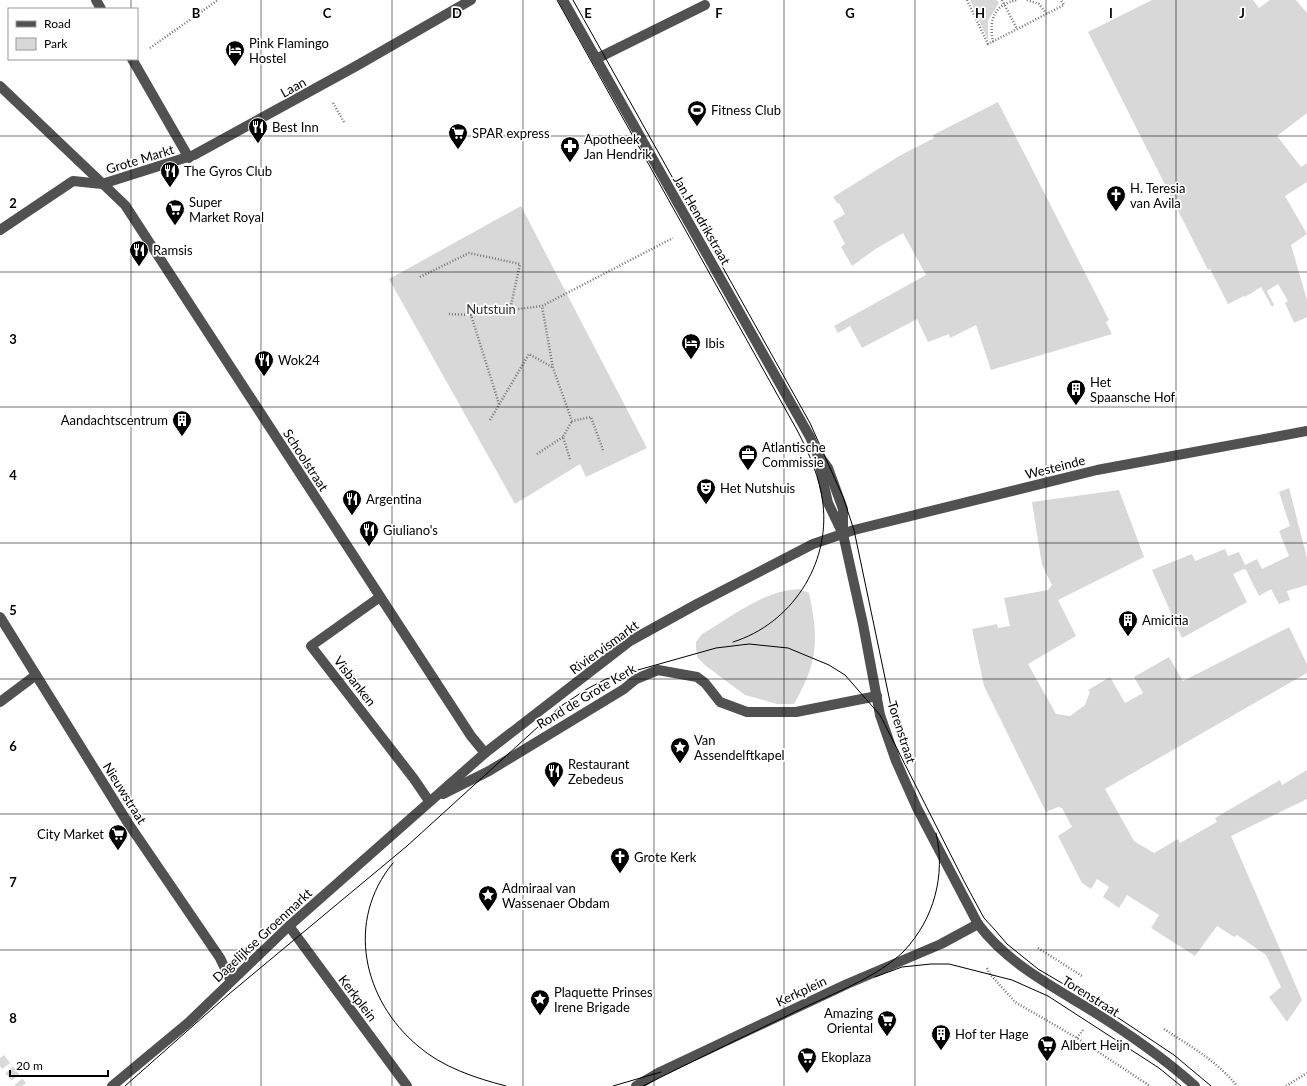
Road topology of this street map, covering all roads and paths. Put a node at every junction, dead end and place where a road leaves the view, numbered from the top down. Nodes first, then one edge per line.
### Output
1 (218, 0) edge
2 (471, 0) edge
3 (563, 0) edge
4 (968, 0) edge
5 (1002, 0) edge
6 (1018, 0) edge
7 (1027, 0) edge
8 (1061, 0) edge
9 (705, 4) dead end
10 (1004, 4) junction
11 (1046, 14) junction
12 (1017, 29) junction
13 (993, 42) junction
14 (147, 51) dead end
15 (596, 59) junction
16 (133, 60) edge
17 (0, 86) edge
18 (189, 158) junction
19 (102, 184) junction
20 (692, 229) junction
21 (0, 230) edge
22 (420, 277) dead end
23 (542, 306) junction
24 (510, 310) junction
25 (449, 314) dead end
26 (471, 315) junction
27 (553, 368) junction
28 (499, 404) junction
29 (490, 420) dead end
30 (572, 421) junction
31 (1307, 431) edge
32 (563, 437) junction
33 (603, 450) dead end
34 (537, 454) dead end
35 (570, 459) dead end
36 (843, 534) junction
37 (813, 544) joint
38 (380, 597) junction
39 (0, 618) edge
40 (36, 675) junction
41 (877, 696) junction
42 (0, 702) edge
43 (485, 753) junction
44 (429, 801) junction
45 (978, 924) junction
46 (288, 926) junction
47 (986, 967) dead end
48 (231, 981) junction
49 (1307, 1073) edge
50 (112, 1086) edge
51 (408, 1086) edge
52 (636, 1086) edge
53 (1150, 1086) edge
54 (1195, 1086) edge
55 (1286, 1086) edge

1 - 14 path
2 - 18 street, Laan
3 - 15 street, Jan Hendrikstraat
4 - 13 path
5 - 10 path
6 - 10 path
7 - 11 path
8 - 11 path
9 - 15 street
10 - 12 path
10 - 13 path
11 - 12 path
12 - 13 path
15 - 20 street, Jan Hendrikstraat
16 - 18 street, Grote Markt
17 - 19 street, Grote Markt
18 - 19 street, Grote Markt
19 - 21 street
19 - 38 street, Schoolstraat
20 - 23 path
20 - 36 street, Jan Hendrikstraat
22 - 24 path
23 - 24 path
23 - 27 path
24 - 26 path
25 - 26 path
26 - 28 path
27 - 28 path
27 - 30 path
28 - 29 path
30 - 32 path
30 - 33 path
31 - 36 street, Westeinde
32 - 34 path
32 - 35 path
36 - 37 street, Westeinde
36 - 41 street, Torenstraat
37 - 43 street, Riviervismarkt
38 - 43 street, Schoolstraat
38 - 44 street, Visbanken
39 - 40 street, Nieuwstraat
40 - 42 street
40 - 48 street, Nieuwstraat
41 - 44 street, Rond de Grote Kerk
41 - 45 street, Torenstraat
43 - 44 street, Riviervismarkt
44 - 46 street, Dagelijkse Groenmarkt
45 - 52 street, Kerkplein
45 - 54 street, Torenstraat
46 - 48 street, Dagelijkse Groenmarkt
46 - 51 street, Kerkplein
47 - 53 path
48 - 50 street, Dagelijkse Groenmarkt
49 - 55 path

